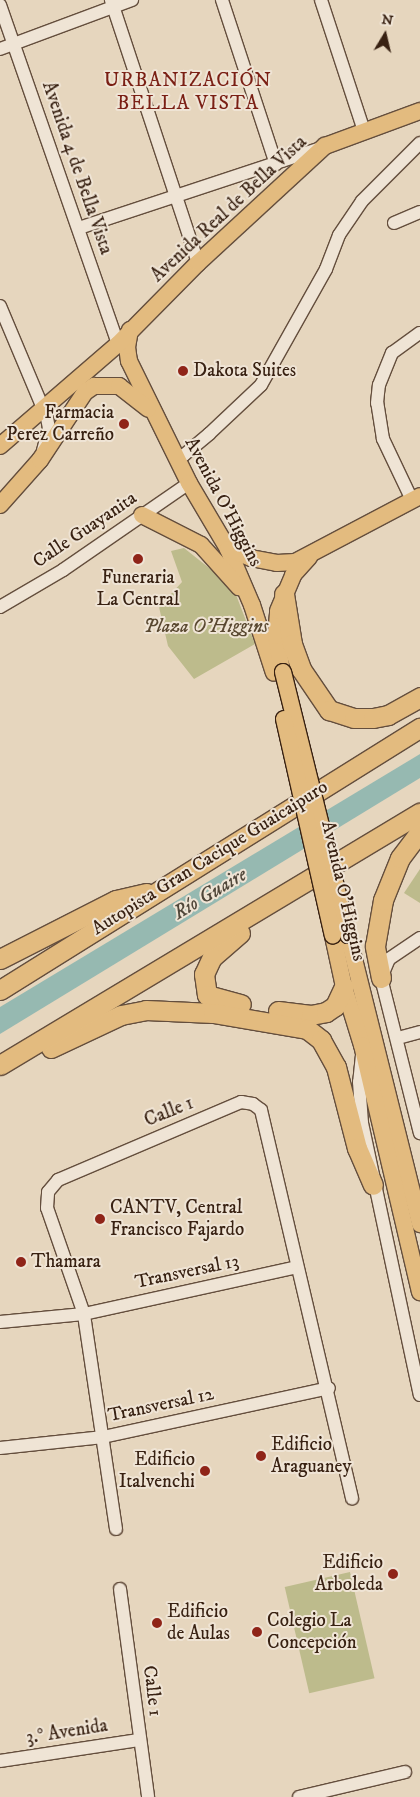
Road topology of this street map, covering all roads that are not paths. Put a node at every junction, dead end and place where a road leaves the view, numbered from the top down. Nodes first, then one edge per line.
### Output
1 (132, 0) edge
2 (222, 0) edge
3 (321, 0) edge
4 (112, 3) edge
5 (0, 5) edge
6 (13, 44) junction
7 (0, 49) edge
8 (420, 111) edge
9 (364, 131) junction
10 (420, 143) edge
11 (326, 146) junction
12 (276, 164) junction
13 (175, 198) junction
14 (420, 212) edge
15 (394, 223) dead end
16 (79, 228) junction
17 (198, 262) junction
18 (0, 306) edge
19 (130, 330) junction
20 (420, 333) edge
21 (118, 344) junction
22 (43, 410) junction
23 (154, 414) junction
24 (0, 446) edge
25 (176, 457) junction
26 (40, 460) junction
27 (189, 483) junction
28 (416, 498) edge
29 (0, 505) edge
30 (142, 515) junction
31 (228, 549) junction
32 (313, 554) junction
33 (284, 594) junction
34 (252, 605) junction
35 (0, 607) edge
36 (278, 672) junction
37 (420, 697) edge
38 (420, 728) edge
39 (420, 813) edge
40 (420, 831) edge
41 (157, 891) junction
42 (276, 901) junction
43 (340, 936) junction
44 (420, 938) edge
45 (0, 959) edge
46 (381, 978) junction
47 (344, 987) junction
48 (0, 990) edge
49 (420, 1032) edge
50 (398, 1038) junction
51 (362, 1045) junction
52 (8, 1060) edge
53 (420, 1133) edge
54 (373, 1185) junction
55 (420, 1224) edge
56 (297, 1267) junction
57 (420, 1292) edge
58 (84, 1314) junction
59 (0, 1322) edge
60 (329, 1388) junction
61 (420, 1395) edge
62 (103, 1437) junction
63 (0, 1448) edge
64 (352, 1498) dead end
65 (116, 1530) dead end
66 (120, 1589) dead end
67 (139, 1740) junction
68 (0, 1761) edge
69 (405, 1772) dead end
70 (148, 1797) edge
71 (299, 1797) edge

1 - 4 street
2 - 12 street
3 - 9 street
4 - 6 street
4 - 13 street
5 - 6 street, Avenida 4 de Bella Vista
6 - 7 street
6 - 16 street, Avenida 4 de Bella Vista
8 - 9 main road, Avenida Real de Bella Vista
9 - 11 main road, Avenida Real de Bella Vista
10 - 25 street
11 - 12 street
11 - 17 main road, Avenida Real de Bella Vista
12 - 13 street
13 - 16 street
13 - 17 street
14 - 15 street
16 - 21 street, Avenida 4 de Bella Vista
17 - 19 main road, Avenida Real de Bella Vista
18 - 22 street
19 - 21 main road, Avenida Real de Bella Vista
19 - 23 main road, Avenida O'Higgins
20 - 28 street
21 - 22 main road, Avenida Real de Bella Vista
22 - 24 main road, Avenida Real de Bella Vista
22 - 26 street
23 - 25 main road, Avenida O'Higgins
23 - 26 main road, Avenida O'Higgins
25 - 27 main road, Avenida O'Higgins
26 - 29 main road
27 - 30 street, Calle Guayanita
27 - 31 main road, Avenida O'Higgins
28 - 32 main road
30 - 34 main road
30 - 35 street, Calle Guayanita
31 - 32 main road
31 - 34 main road, Avenida O'Higgins
32 - 33 main road
33 - 36 main road
33 - 37 highway
34 - 36 main road, Avenida O'Higgins
36 - 43 main road, Avenida O'Higgins, bridge
38 - 41 highway, Autopista Gran Cacique Guaicaipuro
39 - 42 highway
40 - 46 highway
41 - 45 highway
41 - 48 highway, Autopista Gran Cacique Guaicaipuro
42 - 47 highway
42 - 52 highway
43 - 47 main road, Avenida O'Higgins
43 - 55 main road, Avenida O'Higgins
44 - 46 street
46 - 50 street, Avenida O'Higgins
47 - 51 main road, Avenida O'Higgins
49 - 50 street
50 - 53 street, Avenida O'Higgins
51 - 54 street, Avenida O'Higgins
51 - 57 main road, Avenida O'Higgins
52 - 54 highway
54 - 61 street, Avenida O'Higgins
56 - 58 street, Transversal 13
56 - 58 street, Calle 1
56 - 60 street, Calle 1
58 - 59 street, Transversal 13
58 - 62 street, Calle 1
60 - 62 street, Transversal 12
60 - 64 street, Calle 1
62 - 63 street, Transversal 12
62 - 65 street, Calle 1
66 - 67 street, Calle 1
67 - 68 street, 3.° Avenida
67 - 70 street, Calle 1
69 - 71 street

